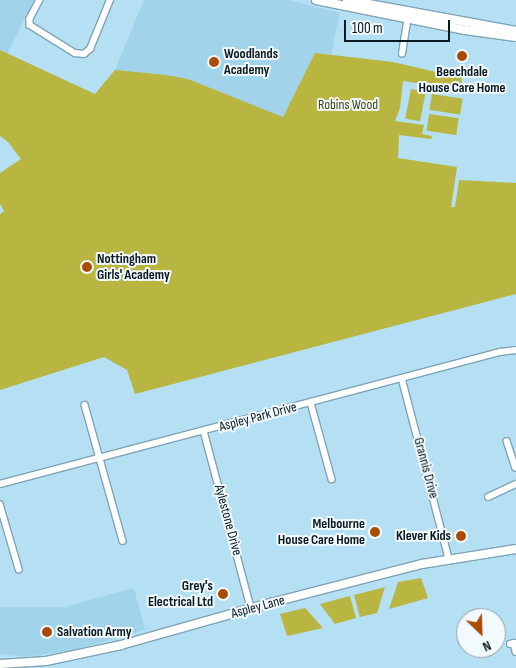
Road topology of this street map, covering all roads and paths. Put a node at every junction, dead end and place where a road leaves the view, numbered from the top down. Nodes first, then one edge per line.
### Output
1 (40, 0) edge
2 (110, 0) edge
3 (316, 0) edge
4 (347, 0) edge
5 (408, 15) junction
6 (516, 31) edge
7 (516, 37) edge
8 (402, 54) dead end
9 (516, 350) edge
10 (402, 378) junction
11 (311, 403) junction
12 (85, 405) dead end
13 (204, 431) junction
14 (507, 441) dead end
15 (513, 450) edge
16 (100, 458) junction
17 (516, 468) edge
18 (332, 478) dead end
19 (0, 484) edge
20 (516, 484) edge
21 (488, 497) dead end
22 (0, 504) edge
23 (123, 541) dead end
24 (516, 549) edge
25 (450, 558) junction
26 (19, 569) dead end
27 (251, 608) junction
28 (510, 644) dead end
29 (516, 652) edge
30 (0, 664) edge

1 - 2 street
3 - 5 main road
4 - 5 main road
5 - 6 main road
5 - 7 main road
5 - 8 street
9 - 10 street, Aspley Park Drive
10 - 11 street, Aspley Park Drive
10 - 25 street, Grannis Drive
11 - 13 street, Aspley Park Drive
11 - 18 street
12 - 16 street
13 - 16 street, Aspley Park Drive
13 - 27 street, Aylestone Drive
14 - 15 street
15 - 17 street
16 - 19 street, Aspley Park Drive
16 - 23 street
20 - 21 street
22 - 26 street
24 - 25 main road, Aspley Lane
25 - 27 main road, Aspley Lane
27 - 30 main road, Aspley Lane
28 - 29 street

